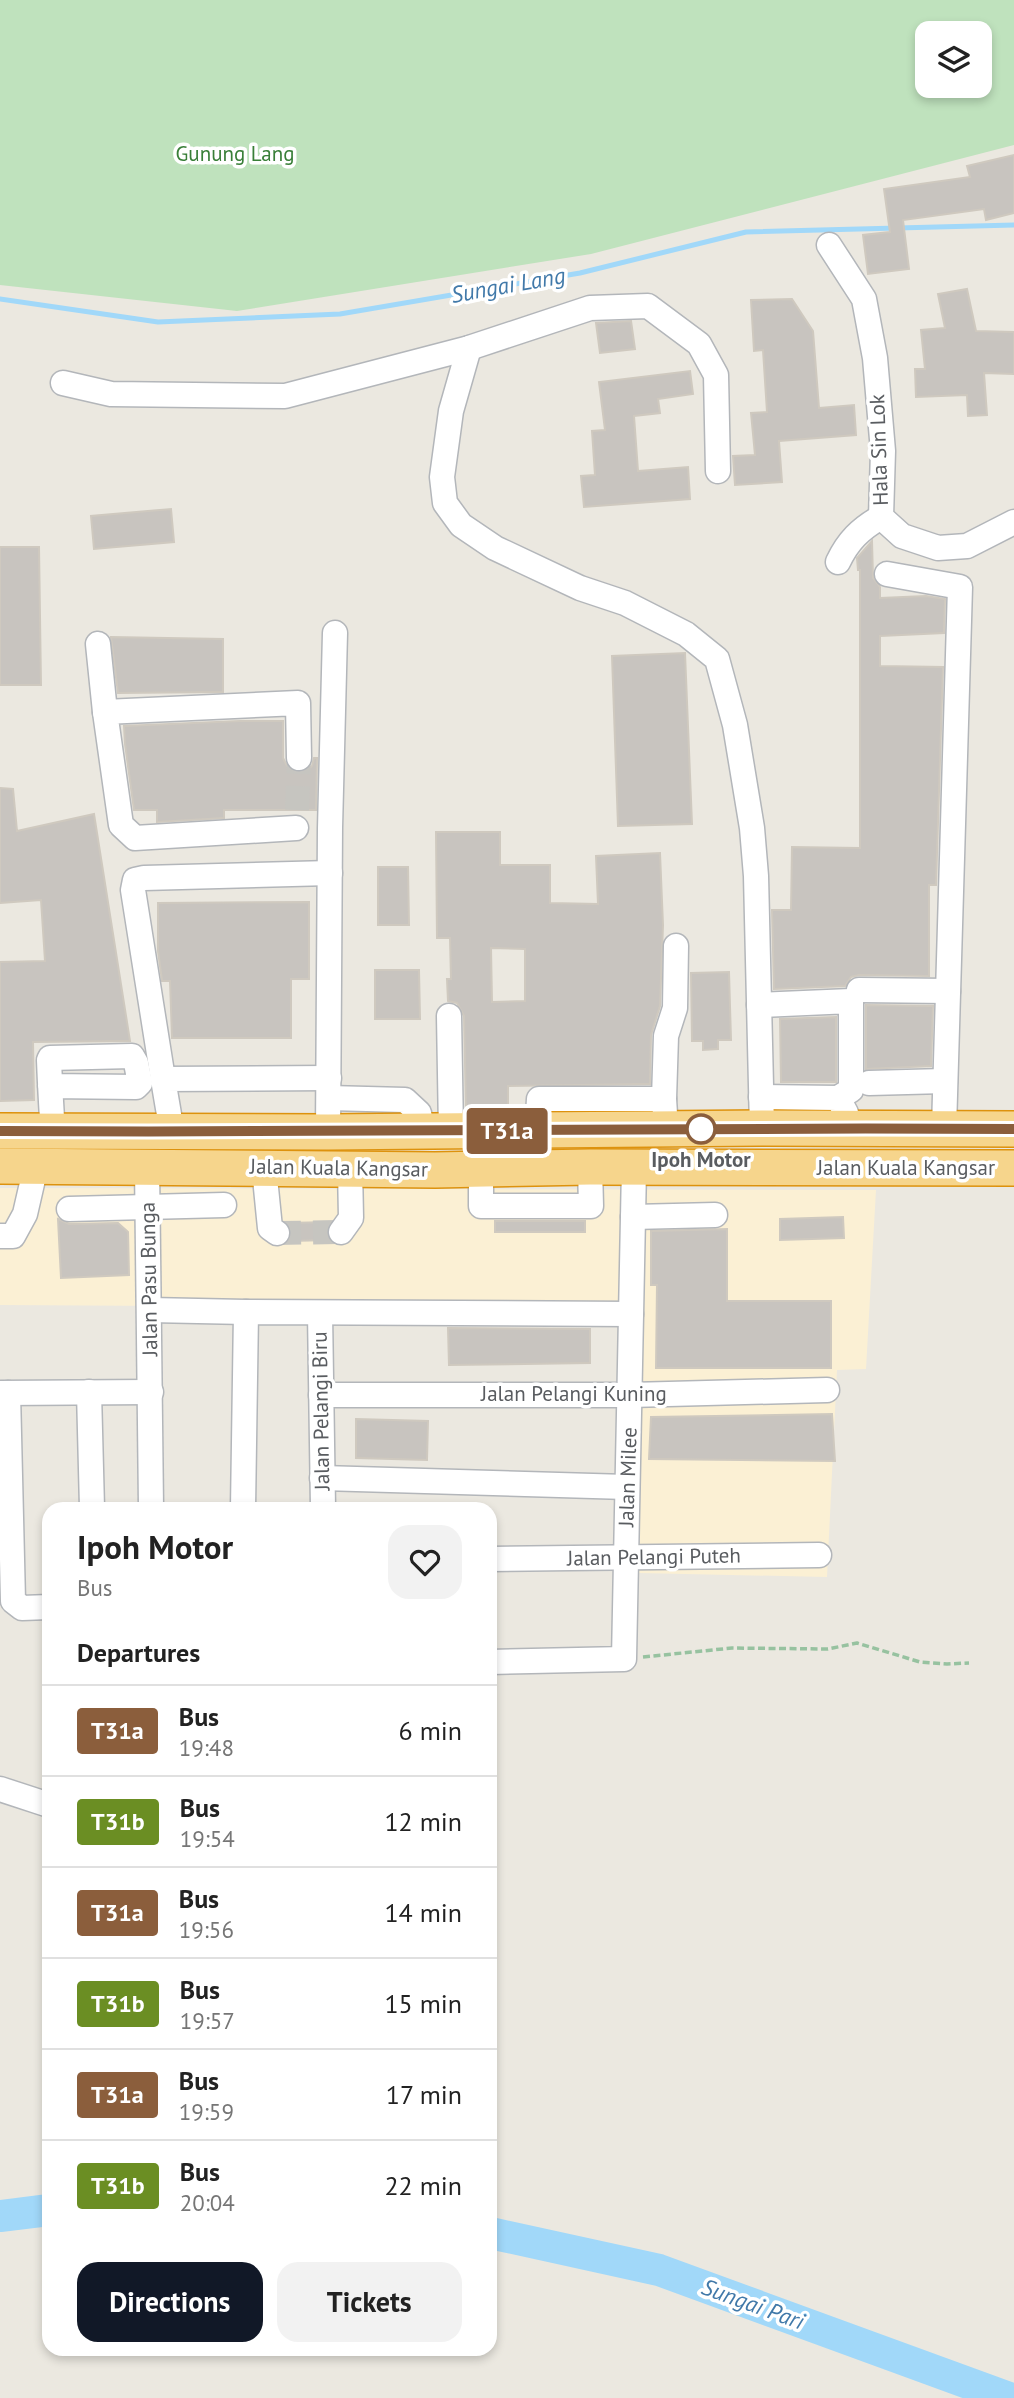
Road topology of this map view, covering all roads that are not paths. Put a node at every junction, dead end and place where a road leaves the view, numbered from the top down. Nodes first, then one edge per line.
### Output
1 (829, 246) dead end
2 (469, 348) junction
3 (64, 383) dead end
4 (718, 471) dead end
5 (881, 517) junction
6 (1014, 522) edge
7 (838, 562) dead end
8 (887, 574) dead end
9 (335, 632) dead end
10 (98, 644) dead end
11 (104, 712) junction
12 (299, 758) tunnel mouth
13 (330, 828) junction
14 (330, 873) junction
15 (676, 946) dead end
16 (859, 990) dead end
17 (948, 991) junction
18 (759, 1005) junction
19 (449, 1016) dead end
20 (163, 1079) junction
21 (945, 1081) junction
22 (869, 1083) dead end
23 (56, 1086) dead end
24 (329, 1088) junction
25 (838, 1098) junction
26 (762, 1113) junction
27 (665, 1114) junction
28 (855, 1128) junction
29 (944, 1129) junction
30 (1014, 1129) edge
31 (0, 1130) edge
32 (59, 1131) junction
33 (437, 1131) junction
34 (173, 1132) junction
35 (328, 1132) junction
36 (0, 1166) edge
37 (36, 1166) junction
38 (147, 1166) junction
39 (264, 1167) junction
40 (350, 1168) junction
41 (634, 1168) junction
42 (1014, 1168) edge
43 (224, 1205) dead end
44 (148, 1207) junction
45 (69, 1209) dead end
46 (715, 1215) dead end
47 (633, 1217) junction
48 (341, 1232) dead end
49 (277, 1233) dead end
50 (1, 1236) edge
51 (150, 1310) junction
52 (246, 1312) junction
53 (320, 1313) junction
54 (631, 1314) junction
55 (827, 1390) dead end
56 (89, 1392) junction
57 (151, 1392) junction
58 (4, 1393) edge
59 (321, 1395) junction
60 (630, 1395) junction
61 (322, 1478) junction
62 (627, 1487) junction
63 (92, 1502) edge
64 (151, 1502) edge
65 (243, 1502) edge
66 (323, 1502) edge
67 (818, 1555) dead end
68 (626, 1557) junction
69 (497, 1559) edge
70 (42, 1607) edge
71 (497, 1662) edge
72 (0, 1789) edge
73 (42, 1802) edge

1 - 5 street, Hala Sin Lok
2 - 3 street
2 - 4 street
2 - 18 street
5 - 6 street, Hala Sin Lok
5 - 7 street
8 - 17 street
9 - 13 street
10 - 11 street
11 - 12 street
11 - 13 street
13 - 14 street
14 - 20 street
14 - 24 street
15 - 27 street
16 - 17 street
17 - 21 street
18 - 25 street
18 - 26 street
19 - 33 street
20 - 24 street
20 - 34 street
21 - 22 street
21 - 29 street
23 - 32 street
24 - 33 street
24 - 35 street
25 - 26 street
25 - 28 street
26 - 27 highway, Jalan Kuala Kangsar
26 - 28 highway, Jalan Kuala Kangsar
27 - 33 highway, Jalan Kuala Kangsar
28 - 29 highway, Jalan Kuala Kangsar
29 - 30 highway, Jalan Kuala Kangsar
31 - 32 highway, Jalan Kuala Kangsar
32 - 34 highway, Jalan Kuala Kangsar
33 - 35 highway, Jalan Kuala Kangsar
34 - 35 highway, Jalan Kuala Kangsar
36 - 37 highway, Jalan Kuala Kangsar
37 - 38 highway, Jalan Kuala Kangsar
37 - 50 street
38 - 39 highway, Jalan Kuala Kangsar
38 - 44 street, Jalan Pasu Bunga
39 - 40 highway, Jalan Kuala Kangsar
39 - 49 street
40 - 41 highway, Jalan Kuala Kangsar
40 - 48 street
41 - 42 highway, Jalan Kuala Kangsar
41 - 47 street, Jalan Milee
43 - 44 street
44 - 45 street
44 - 51 street, Jalan Pasu Bunga
46 - 47 street
47 - 54 street, Jalan Milee
51 - 52 street
51 - 57 street, Jalan Pasu Bunga
52 - 53 street
52 - 65 street
53 - 54 street
53 - 59 street, Jalan Pelangi Biru
54 - 60 street, Jalan Milee
55 - 60 street, Jalan Pelangi Kuning
56 - 57 street
56 - 58 street
56 - 63 street
57 - 64 street, Jalan Pasu Bunga
58 - 70 street
59 - 60 street, Jalan Pelangi Kuning
59 - 61 street, Jalan Pelangi Biru
60 - 62 street, Jalan Milee
61 - 62 street
61 - 66 street, Jalan Pelangi Biru
62 - 68 street, Jalan Milee
67 - 68 street, Jalan Pelangi Puteh
68 - 69 street, Jalan Pelangi Puteh
68 - 71 street, Jalan Milee
72 - 73 street

